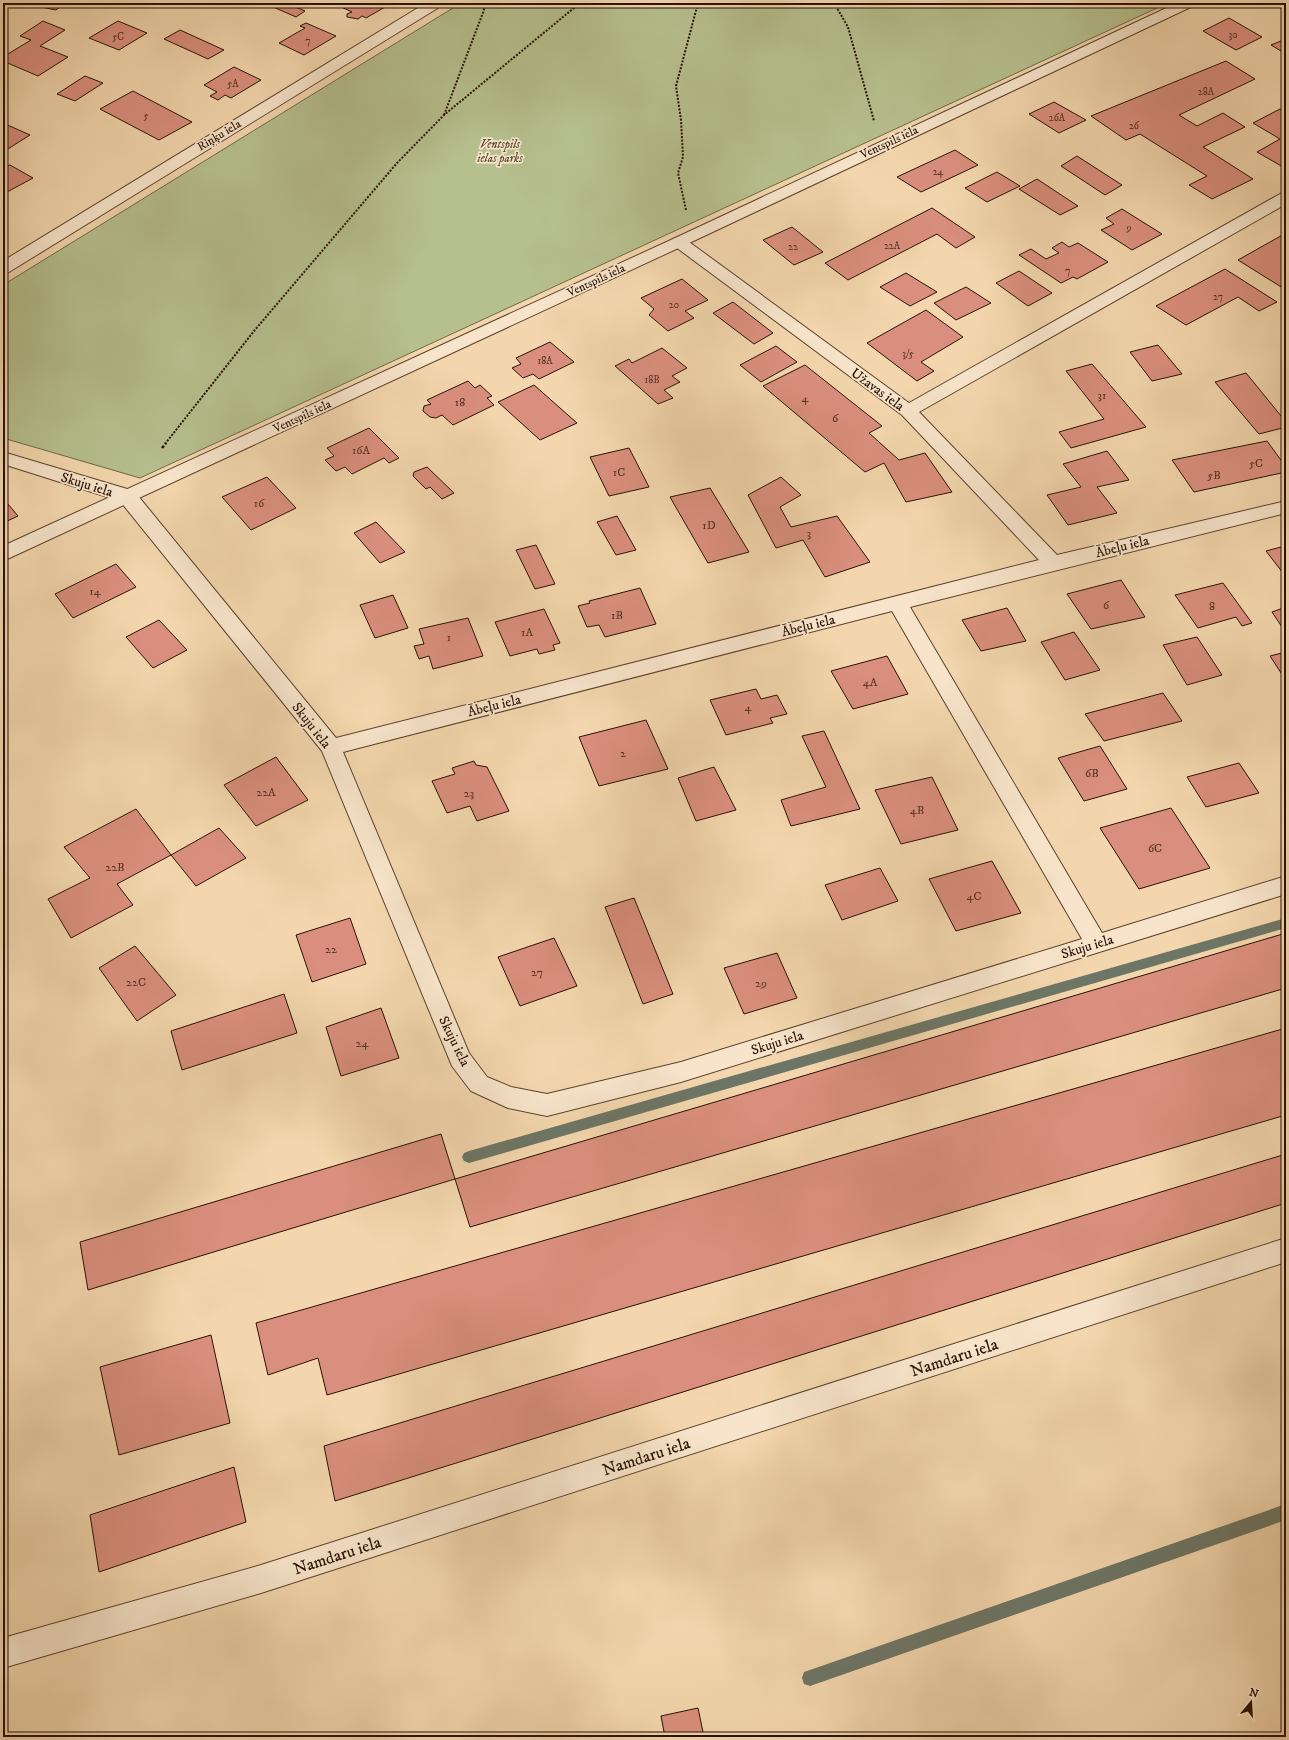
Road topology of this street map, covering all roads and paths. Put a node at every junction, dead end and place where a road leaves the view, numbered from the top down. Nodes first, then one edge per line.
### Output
1 (436, 3) edge
2 (483, 3) edge
3 (580, 3) edge
4 (698, 3) edge
5 (834, 3) edge
6 (1188, 3) edge
7 (444, 115) junction
8 (880, 146) junction
9 (1286, 197) edge
10 (695, 235) junction
11 (679, 242) junction
12 (3, 268) edge
13 (908, 411) junction
14 (160, 450) dead end
15 (3, 458) edge
16 (127, 496) junction
17 (1286, 507) edge
18 (3, 554) edge
19 (1053, 563) junction
20 (897, 602) junction
21 (331, 747) junction
22 (1286, 885) edge
23 (1096, 943) junction
24 (1286, 1250) edge
25 (3, 1653) edge

1 - 12 street, Riņķu iela
2 - 7 path
3 - 7 path
4 - 10 path
5 - 8 path
6 - 8 street, Ventspils iela
7 - 14 path
8 - 10 street, Ventspils iela
9 - 13 street
10 - 11 street, Ventspils iela
11 - 13 street, Užavas iela
11 - 16 street, Ventspils iela
13 - 19 street, Užavas iela
15 - 16 street, Skuju iela
16 - 18 street, Ventspils iela
16 - 21 street, Skuju iela
17 - 19 street, Ābeļu iela
19 - 20 street, Ābeļu iela
20 - 21 street, Ābeļu iela
20 - 23 street
21 - 23 street, Skuju iela
22 - 23 street, Skuju iela
24 - 25 street, Namdaru iela

